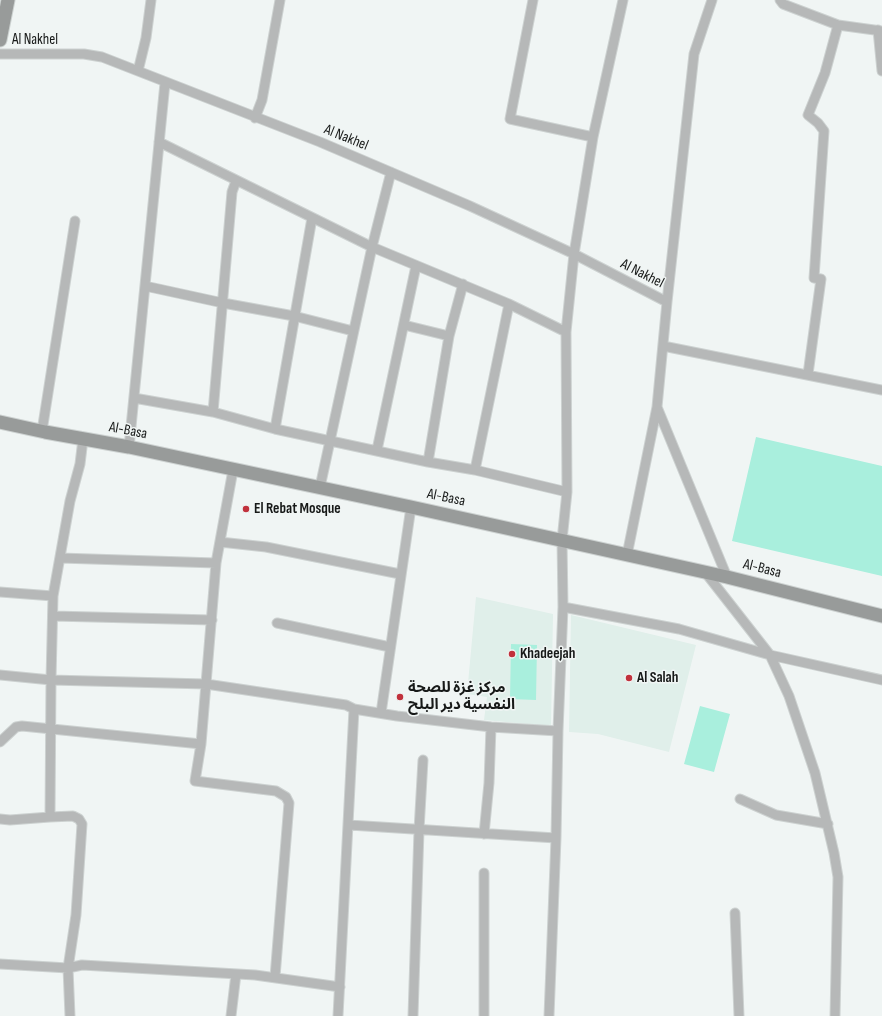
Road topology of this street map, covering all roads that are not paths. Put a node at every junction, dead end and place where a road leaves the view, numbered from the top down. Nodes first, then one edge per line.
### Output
1 (8, 0) edge
2 (151, 0) edge
3 (280, 0) edge
4 (533, 0) edge
5 (623, 0) edge
6 (712, 0) edge
7 (780, 0) edge
8 (838, 25) junction
9 (880, 31) edge
10 (0, 40) edge
11 (0, 54) edge
12 (138, 71) junction
13 (882, 71) edge
14 (165, 83) junction
15 (255, 118) junction
16 (593, 137) junction
17 (159, 142) junction
18 (390, 172) junction
19 (236, 181) junction
20 (312, 218) junction
21 (75, 221) dead end
22 (372, 247) junction
23 (574, 254) junction
24 (416, 266) junction
25 (463, 284) junction
26 (145, 286) junction
27 (667, 302) junction
28 (223, 303) junction
29 (509, 304) junction
30 (294, 316) junction
31 (404, 325) junction
32 (354, 330) junction
33 (566, 332) junction
34 (450, 336) junction
35 (663, 346) junction
36 (808, 374) junction
37 (882, 390) edge
38 (134, 398) junction
39 (657, 407) junction
40 (213, 412) junction
41 (0, 422) edge
42 (275, 429) junction
43 (42, 431) junction
44 (83, 438) junction
45 (330, 440) junction
46 (129, 447) junction
47 (377, 450) junction
48 (428, 462) junction
49 (233, 470) junction
50 (475, 470) junction
51 (320, 488) junction
52 (567, 492) junction
53 (411, 507) junction
54 (562, 540) junction
55 (220, 542) junction
56 (627, 555) junction
57 (60, 558) junction
58 (216, 563) junction
59 (705, 572) junction
60 (400, 574) junction
61 (727, 577) junction
62 (0, 592) edge
63 (53, 596) junction
64 (564, 606) junction
65 (53, 616) junction
66 (882, 616) edge
67 (212, 620) junction
68 (277, 623) dead end
69 (390, 647) junction
70 (770, 655) junction
71 (0, 675) edge
72 (51, 680) junction
73 (882, 680) edge
74 (206, 684) junction
75 (354, 709) junction
76 (381, 713) junction
77 (491, 727) junction
78 (51, 730) junction
79 (558, 732) junction
80 (0, 742) edge
81 (201, 744) junction
82 (423, 760) dead end
83 (740, 799) dead end
84 (50, 817) junction
85 (0, 819) edge
86 (828, 824) junction
87 (349, 825) junction
88 (418, 830) junction
89 (484, 834) junction
90 (556, 838) junction
91 (484, 873) dead end
92 (736, 914) dead end
93 (0, 964) edge
94 (68, 968) junction
95 (236, 974) junction
96 (275, 977) junction
97 (340, 986) junction
98 (70, 1016) edge
99 (231, 1016) edge
100 (338, 1016) edge
101 (413, 1016) edge
102 (484, 1016) edge
103 (549, 1016) edge
104 (739, 1016) edge
105 (835, 1016) edge

1 - 10 street
2 - 12 street
3 - 15 street
4 - 16 street
5 - 16 street
6 - 27 street
7 - 8 street
8 - 9 street
8 - 36 street
9 - 13 street
11 - 12 street, Al Nakhel
12 - 14 street, Al Nakhel
14 - 15 street, Al Nakhel
14 - 17 street
15 - 18 street, Al Nakhel
16 - 23 street
17 - 19 street
17 - 26 street
18 - 22 street
18 - 23 street, Al Nakhel
19 - 20 street
19 - 28 street
20 - 22 street
20 - 30 street
21 - 43 street
22 - 24 street
22 - 32 street
23 - 27 street, Al Nakhel
23 - 33 street
24 - 25 street
24 - 31 street
25 - 29 street
25 - 34 street
26 - 28 street
26 - 38 street
27 - 35 street
28 - 30 street
28 - 40 street
29 - 33 street
29 - 50 street
30 - 32 street
30 - 42 street
31 - 34 street
31 - 47 street
32 - 45 street
33 - 52 street
34 - 48 street
35 - 36 street
35 - 39 street
36 - 37 street
38 - 40 street
38 - 46 street
39 - 56 street
39 - 61 street
40 - 42 street
41 - 43 street, Al-Basa
42 - 45 street
43 - 44 street, Al-Basa
44 - 46 street, Al-Basa
44 - 57 street
45 - 47 street
45 - 51 street
46 - 49 street, Al-Basa
47 - 48 street
48 - 50 street
49 - 51 street, Al-Basa
49 - 55 street
50 - 52 street
51 - 53 street, Al-Basa
52 - 54 street
53 - 54 street, Al-Basa
53 - 60 street
54 - 56 street, Al-Basa
54 - 64 street
55 - 58 street
55 - 60 street
56 - 59 street, Al-Basa
57 - 58 street
57 - 63 street
58 - 67 street
59 - 61 street, Al-Basa
59 - 70 street
60 - 69 street
61 - 66 street, Al-Basa
62 - 63 street
63 - 65 street
64 - 70 street
64 - 79 street
65 - 67 street
65 - 72 street
67 - 74 street
68 - 69 street
69 - 76 street
70 - 73 street
70 - 86 street
71 - 72 street
72 - 74 street
72 - 78 street
74 - 75 street
74 - 81 street
75 - 76 street
75 - 87 street
76 - 77 street
77 - 79 street
77 - 89 street
78 - 80 street
78 - 81 street
78 - 84 street
79 - 90 street
81 - 96 street
82 - 88 street
83 - 86 street
84 - 85 street
84 - 94 street
86 - 105 street
87 - 88 street
87 - 97 street
88 - 89 street
88 - 101 street
89 - 90 street
90 - 103 street
91 - 102 street
92 - 104 street
93 - 94 street
94 - 95 street
94 - 98 street
95 - 96 street
95 - 99 street
96 - 97 street
97 - 100 street

